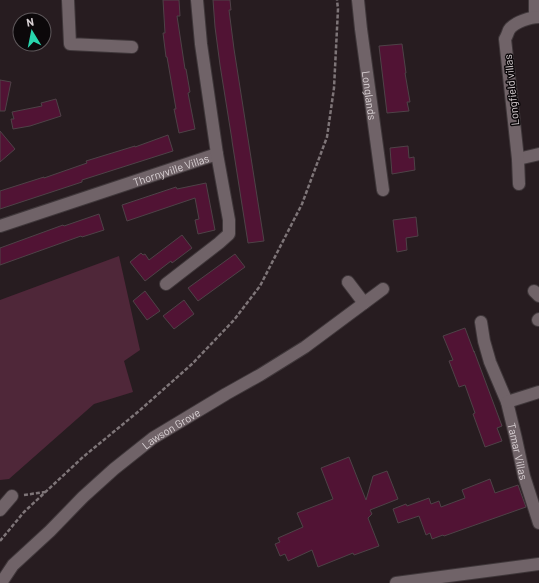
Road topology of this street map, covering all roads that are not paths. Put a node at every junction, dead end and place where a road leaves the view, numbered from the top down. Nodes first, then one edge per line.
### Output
1 (68, 0) edge
2 (197, 0) edge
3 (358, 0) edge
4 (535, 0) edge
5 (537, 17) edge
6 (132, 47) dead end
7 (217, 154) junction
8 (539, 154) edge
9 (518, 159) junction
10 (519, 184) dead end
11 (383, 190) dead end
12 (0, 226) edge
13 (348, 282) dead end
14 (166, 284) dead end
15 (383, 289) dead end
16 (364, 303) junction
17 (481, 322) dead end
18 (539, 392) edge
19 (507, 402) junction
20 (12, 496) road end
21 (0, 510) edge
22 (539, 523) edge
23 (539, 564) edge
24 (1, 583) edge
25 (396, 583) edge

1 - 6 street
2 - 7 street, Thornyville Villas
3 - 11 street, Longlands
4 - 5 street
5 - 9 street, Longfield villas
7 - 12 street, Thornyville Villas
7 - 14 street
8 - 9 street
9 - 10 street, Longfield villas
13 - 16 street
15 - 16 street, Lawson Grove
16 - 24 street, Lawson Grove
17 - 19 street, Tamar Villas
18 - 19 street
19 - 22 street, Tamar Villas
20 - 21 street
23 - 25 street

